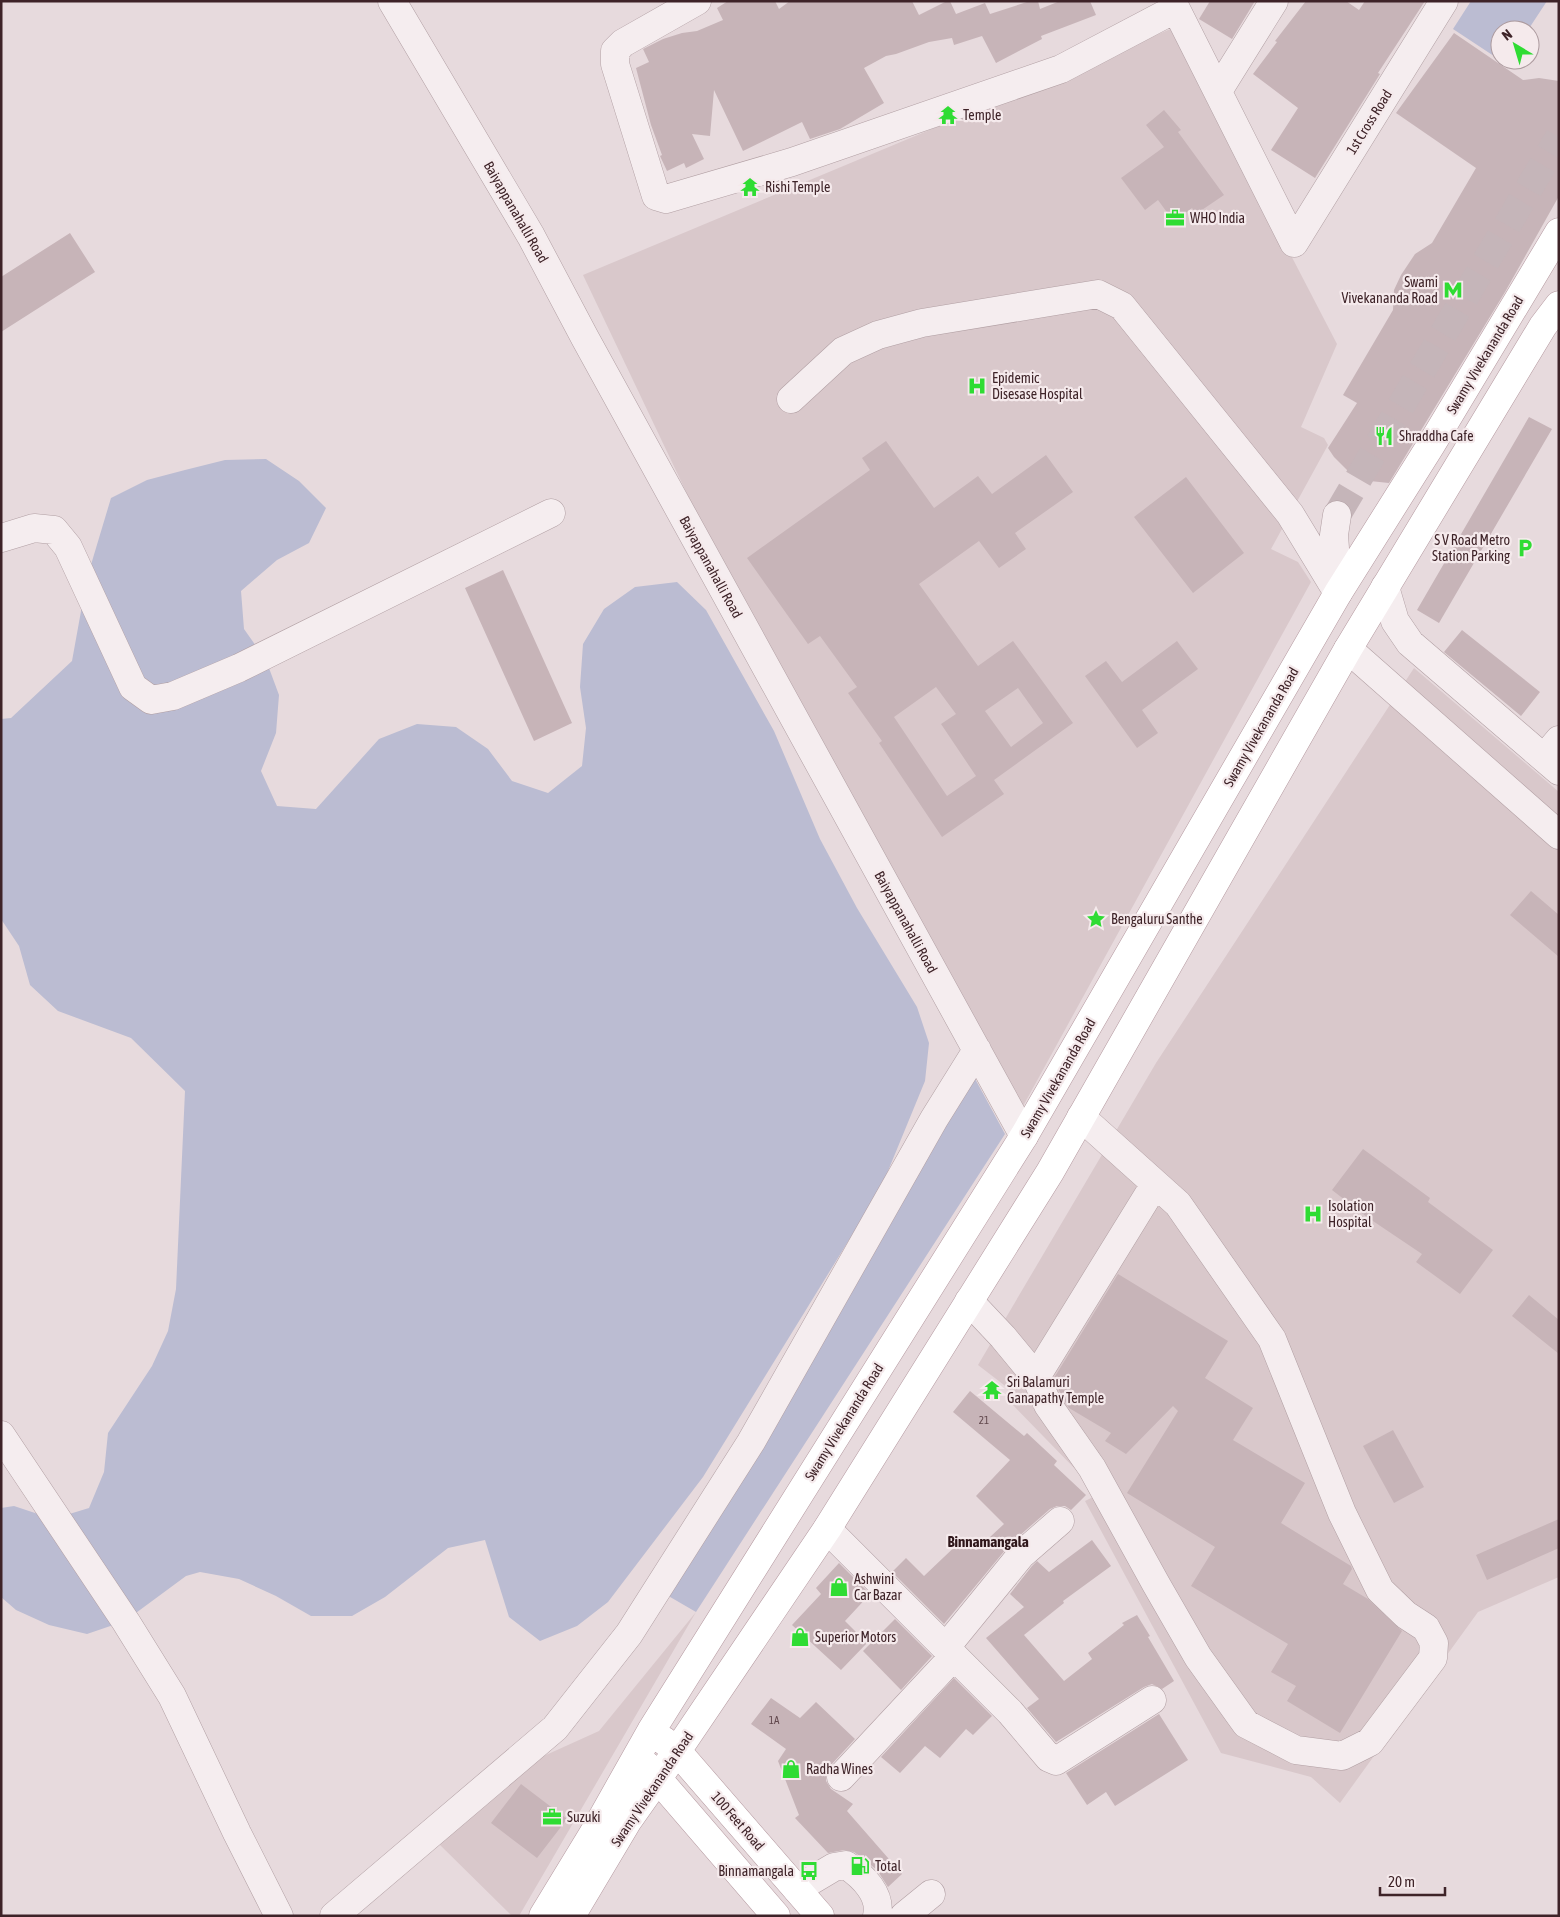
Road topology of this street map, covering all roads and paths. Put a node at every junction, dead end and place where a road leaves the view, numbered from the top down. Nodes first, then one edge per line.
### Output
1 (374, 1) edge
2 (392, 1) edge
3 (414, 1) edge
4 (697, 1) edge
5 (1274, 1) edge
6 (1444, 1) edge
7 (1174, 5) edge
8 (1218, 91) junction
9 (1559, 232) edge
10 (1530, 280) junction
11 (1559, 296) edge
12 (1559, 305) edge
13 (1512, 310) junction
14 (1551, 331) edge
15 (585, 338) junction
16 (791, 399) dead end
17 (551, 513) dead end
18 (1337, 515) tunnel mouth
19 (1, 538) edge
20 (1385, 587) junction
21 (1338, 593) junction
22 (1348, 649) junction
23 (1554, 756) edge
24 (1559, 835) edge
25 (977, 1050) junction
26 (1081, 1117) junction
27 (1024, 1136) junction
28 (1155, 1184) junction
29 (969, 1301) junction
30 (1036, 1377) junction
31 (1, 1435) edge
32 (1060, 1521) dead end
33 (827, 1529) junction
34 (950, 1652) junction
35 (1152, 1700) dead end
36 (651, 1731) junction
37 (677, 1751) junction
38 (636, 1755) junction
39 (658, 1777) junction
40 (841, 1777) dead end
41 (797, 1890) junction
42 (931, 1894) dead end
43 (578, 1912) edge
44 (279, 1916) edge
45 (334, 1916) edge
46 (543, 1916) edge
47 (776, 1916) edge
48 (820, 1916) edge
49 (877, 1916) edge
50 (904, 1916) edge

1 - 15 street
2 - 15 street, Baiyappanahalli Road
3 - 15 street
4 - 7 street
5 - 8 street
6 - 8 street, 1st Cross Road
7 - 8 street
9 - 10 main road, Swamy Vivekananda Road
10 - 11 main road
10 - 13 main road, Swamy Vivekananda Road
12 - 14 main road, Swamy Vivekananda Road
13 - 14 main road
13 - 21 main road, Swamy Vivekananda Road
14 - 20 main road, Swamy Vivekananda Road
15 - 25 street, Baiyappanahalli Road
16 - 21 street
17 - 19 street
18 - 21 street
20 - 22 main road, Swamy Vivekananda Road
20 - 23 street
21 - 27 main road, Swamy Vivekananda Road
22 - 24 street
22 - 26 main road, Swamy Vivekananda Road
25 - 27 street, Baiyappanahalli Road
25 - 45 street
26 - 28 street
26 - 29 main road, Swamy Vivekananda Road
27 - 36 main road, Swamy Vivekananda Road
28 - 30 street
28 - 30 street
29 - 30 street
29 - 33 main road, Swamy Vivekananda Road
31 - 44 street
32 - 34 street
33 - 34 street
33 - 37 main road, Swamy Vivekananda Road
34 - 35 street
34 - 40 street
36 - 37 main road, 100 Feet Road
36 - 38 main road, Swamy Vivekananda Road
37 - 39 main road, Swamy Vivekananda Road
37 - 41 main road, 100 Feet Road
38 - 39 main road
38 - 46 main road, Swamy Vivekananda Road
39 - 43 main road, Swamy Vivekananda Road
39 - 47 main road
41 - 48 main road, 100 Feet Road
41 - 49 street
42 - 50 street

